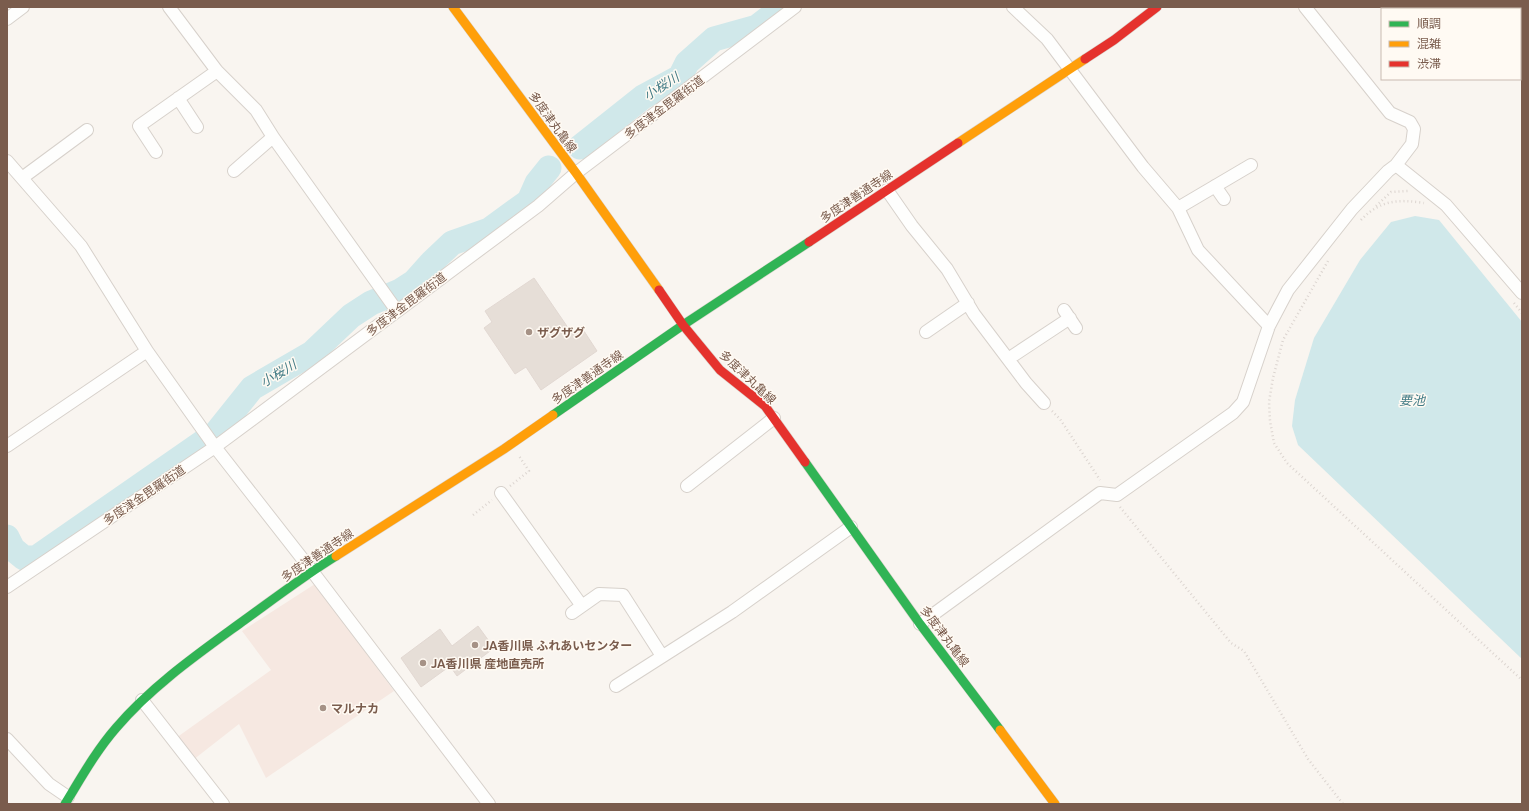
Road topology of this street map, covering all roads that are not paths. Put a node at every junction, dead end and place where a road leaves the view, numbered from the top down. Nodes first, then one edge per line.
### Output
1 (23, 7) edge
2 (169, 7) edge
3 (453, 7) edge
4 (795, 7) edge
5 (1013, 7) edge
6 (1157, 7) edge
7 (1305, 7) edge
8 (7, 19) edge
9 (1070, 69) junction
10 (217, 71) junction
11 (178, 98) junction
12 (197, 127) dead end
13 (87, 130) dead end
14 (273, 137) junction
15 (156, 152) dead end
16 (7, 161) edge
17 (1251, 164) dead end
18 (1396, 165) junction
19 (234, 171) dead end
20 (576, 173) junction
21 (22, 178) junction
22 (1215, 186) junction
23 (887, 190) junction
24 (1224, 199) dead end
25 (1178, 208) junction
26 (1522, 293) edge
27 (968, 303) junction
28 (394, 306) junction
29 (1070, 319) dead end
30 (683, 325) junction
31 (1269, 326) junction
32 (926, 332) dead end
33 (147, 351) junction
34 (1008, 359) junction
35 (1044, 403) road end
36 (774, 418) junction
37 (210, 441) junction
38 (12, 447) edge
39 (687, 486) dead end
40 (501, 493) dead end
41 (851, 527) junction
42 (312, 572) junction
43 (7, 587) edge
44 (582, 606) junction
45 (572, 613) dead end
46 (920, 624) junction
47 (662, 656) junction
48 (616, 686) dead end
49 (142, 700) junction
50 (7, 739) edge
51 (66, 800) edge
52 (223, 804) edge
53 (489, 804) edge
54 (1055, 804) edge

1 - 8 street
2 - 10 street
3 - 20 main road, 多度津丸亀線
4 - 20 street, 多度津金毘羅街道
5 - 9 street
6 - 9 main road, 多度津善通寺線
7 - 18 street
9 - 23 main road, 多度津善通寺線
9 - 25 street
10 - 11 street
10 - 14 street
11 - 12 street
11 - 15 street
13 - 21 street
14 - 19 street
14 - 28 street
16 - 21 street
17 - 22 street
18 - 26 street
18 - 31 street
20 - 28 street, 多度津金毘羅街道
20 - 30 main road, 多度津丸亀線
21 - 33 street
22 - 24 street
22 - 25 street
23 - 27 street
23 - 30 main road, 多度津善通寺線
25 - 31 street
27 - 32 street
27 - 34 street
28 - 37 street, 多度津金毘羅街道
29 - 34 street
30 - 36 main road, 多度津丸亀線
30 - 42 main road, 多度津善通寺線
31 - 46 street
33 - 37 street
33 - 38 street
34 - 35 street
36 - 39 street
36 - 41 main road, 多度津丸亀線
37 - 42 street
37 - 43 street, 多度津金毘羅街道
40 - 44 street
41 - 46 main road, 多度津丸亀線
41 - 47 street
42 - 49 main road, 多度津善通寺線
42 - 53 street
44 - 45 street
44 - 47 street
46 - 54 main road, 多度津丸亀線
47 - 48 street
49 - 51 main road, 多度津善通寺線
49 - 52 street
50 - 51 street

